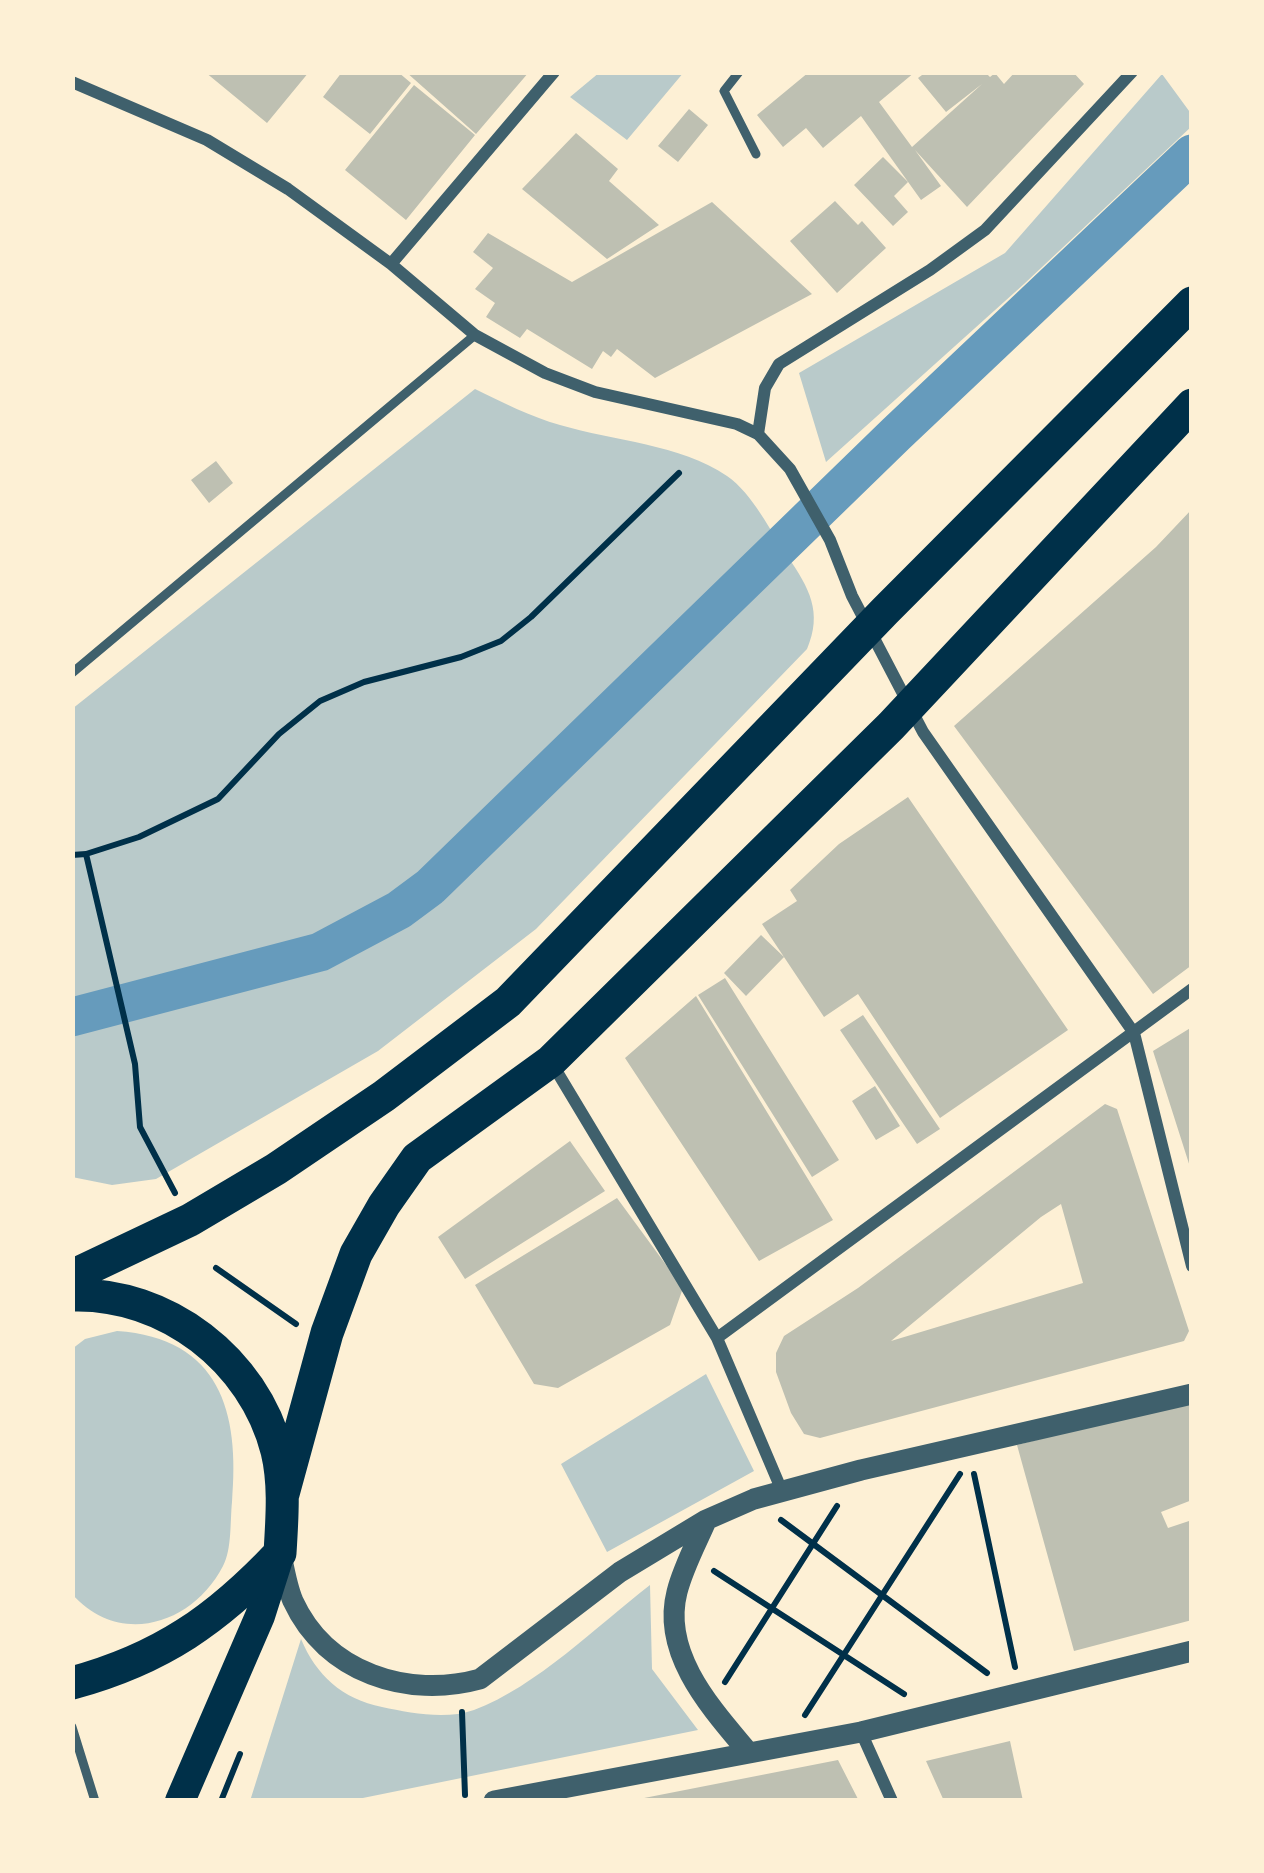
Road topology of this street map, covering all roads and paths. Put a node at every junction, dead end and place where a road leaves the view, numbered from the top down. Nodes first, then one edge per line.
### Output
1 (554, 72) edge
2 (739, 72) edge
3 (1132, 72) edge
4 (72, 82) edge
5 (756, 154) dead end
6 (391, 264) junction
7 (1192, 303) edge
8 (476, 335) junction
9 (1192, 405) edge
10 (758, 434) junction
11 (679, 473) dead end
12 (869, 628) junction
13 (72, 673) edge
14 (910, 706) junction
15 (86, 854) junction
16 (72, 855) edge
17 (1192, 989) edge
18 (1134, 1033) junction
19 (551, 1060) junction
20 (176, 1195) dead end
21 (1192, 1266) edge
22 (216, 1268) dead end
23 (72, 1276) edge
24 (72, 1295) edge
25 (296, 1324) dead end
26 (717, 1338) junction
27 (1192, 1394) edge
28 (861, 1470) junction
29 (782, 1491) junction
30 (283, 1494) junction
31 (754, 1499) junction
32 (706, 1520) junction
33 (813, 1544) junction
34 (280, 1552) junction
35 (688, 1565) junction
36 (882, 1595) junction
37 (772, 1608) junction
38 (1192, 1651) edge
39 (844, 1655) junction
40 (72, 1683) edge
41 (460, 1684) junction
42 (1021, 1694) junction
43 (708, 1704) junction
44 (936, 1714) junction
45 (72, 1726) edge
46 (861, 1732) junction
47 (789, 1745) junction
48 (748, 1752) junction
49 (590, 1793) edge
50 (95, 1801) edge
51 (180, 1801) edge
52 (466, 1801) edge
53 (494, 1801) edge
54 (892, 1801) edge

1 - 6 street
2 - 5 lane
3 - 10 street
4 - 6 street
6 - 8 street
7 - 12 highway
8 - 10 street
8 - 13 lane
9 - 14 highway
10 - 12 street
11 - 15 path
12 - 14 street
12 - 23 highway
14 - 18 street
14 - 19 highway
15 - 16 path
15 - 20 path
17 - 18 street
18 - 21 street
18 - 26 street
19 - 26 street
19 - 30 highway
22 - 25 path
24 - 30 highway
26 - 29 street
27 - 28 street
28 - 29 street
28 - 33 path
29 - 31 street
30 - 34 highway
31 - 32 street
31 - 33 path
32 - 35 street
32 - 41 street
33 - 36 path
33 - 37 path
34 - 40 highway
34 - 41 street
34 - 51 main road
35 - 37 path
35 - 43 street
36 - 39 path
36 - 42 path
36 - 42 path
37 - 39 path
37 - 43 path
38 - 42 street
39 - 44 path
39 - 47 path
41 - 52 path
42 - 44 street
43 - 48 street
44 - 46 street
45 - 50 lane
46 - 47 street
46 - 54 street
47 - 48 street
48 - 49 street
49 - 53 street

